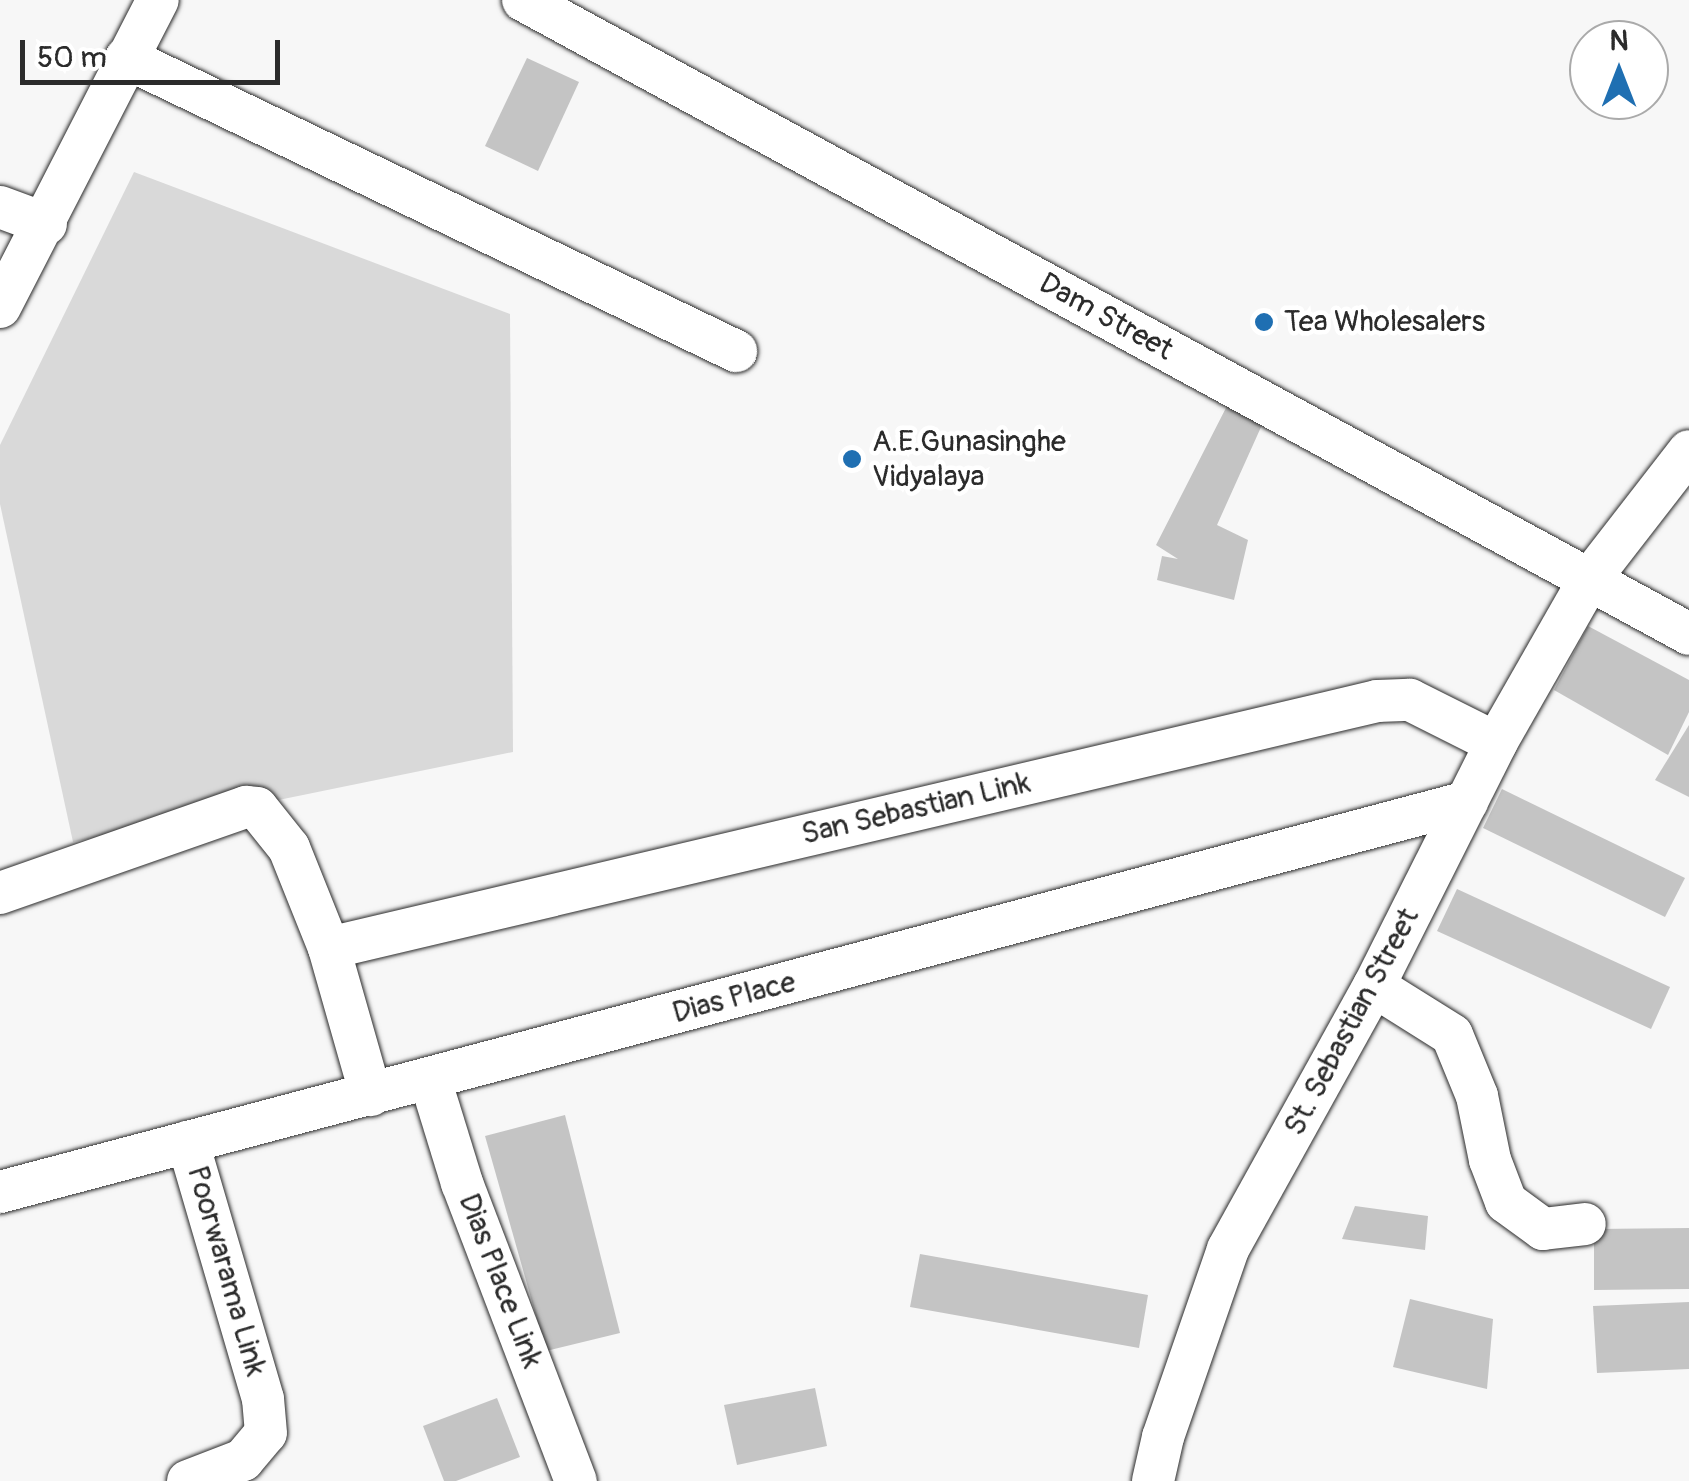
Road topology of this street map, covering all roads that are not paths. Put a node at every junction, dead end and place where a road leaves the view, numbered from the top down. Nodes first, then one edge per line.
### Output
1 (158, 0) edge
2 (523, 0) edge
3 (126, 58) junction
4 (0, 207) edge
5 (46, 224) junction
6 (0, 307) edge
7 (736, 352) dead end
8 (1689, 451) edge
9 (1589, 580) junction
10 (1689, 634) edge
11 (1496, 744) junction
12 (1467, 802) junction
13 (0, 893) edge
14 (330, 948) junction
15 (1374, 986) junction
16 (430, 1079) junction
17 (371, 1095) junction
18 (188, 1142) junction
19 (0, 1192) edge
20 (1585, 1224) dead end
21 (188, 1481) edge
22 (576, 1481) edge
23 (1152, 1481) edge

1 - 3 street
2 - 9 street, Dam Street
3 - 5 street
3 - 7 street
4 - 5 street
5 - 6 street
8 - 9 street, St. Sebastian Street
9 - 10 street, Dam Street
9 - 11 street, St. Sebastian Street
11 - 12 street, St. Sebastian Street
11 - 14 street, San Sebastian Link
12 - 15 street, St. Sebastian Street
12 - 16 street, Dias Place
13 - 14 street
14 - 17 street
15 - 20 street
15 - 23 street, St. Sebastian Street
16 - 17 street, Dias Place
16 - 22 street, Dias Place Link
17 - 18 street, Dias Place
18 - 19 street, Dias Place
18 - 21 street, Poorwarama Link

